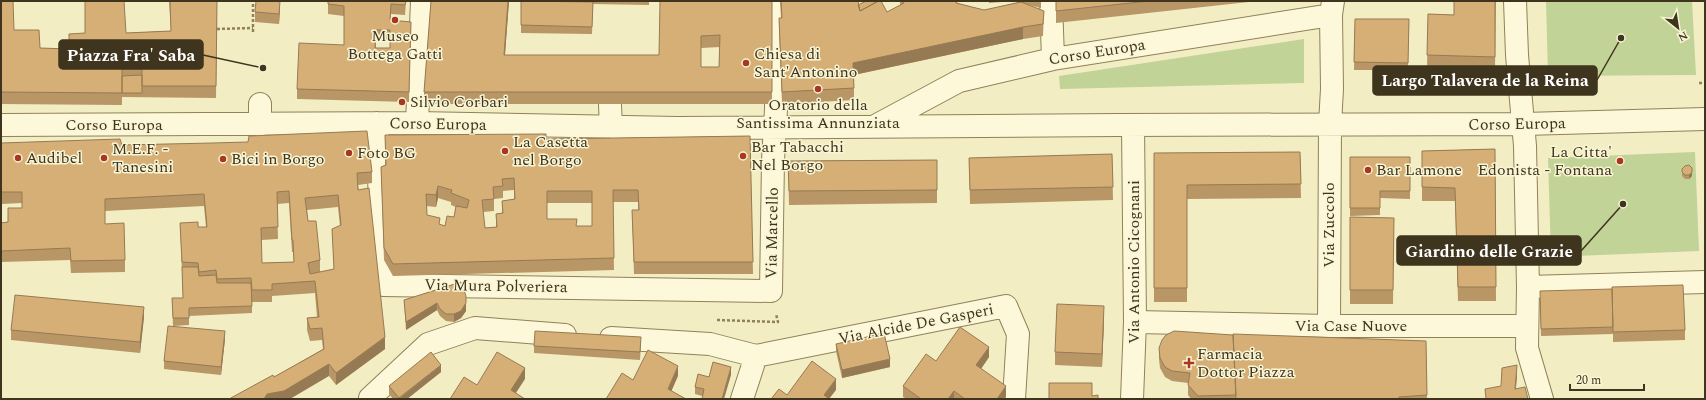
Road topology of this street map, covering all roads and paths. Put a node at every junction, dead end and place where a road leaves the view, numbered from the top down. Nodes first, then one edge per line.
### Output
1 (253, 1) edge
2 (422, 1) edge
3 (777, 1) edge
4 (1051, 1) edge
5 (1515, 1) edge
6 (1332, 8) edge
7 (253, 28) junction
8 (217, 29) edge
9 (252, 32) dead end
10 (1053, 59) junction
11 (1699, 83) dead end
12 (1705, 83) edge
13 (610, 105) edge
14 (1705, 119) edge
15 (376, 123) junction
16 (417, 123) junction
17 (1330, 124) junction
18 (1524, 124) junction
19 (1, 125) edge
20 (1132, 125) junction
21 (611, 126) junction
22 (875, 126) junction
23 (775, 128) junction
24 (1705, 282) edge
25 (1528, 287) junction
26 (771, 291) joint
27 (712, 320) dead end
28 (774, 321) dead end
29 (1135, 322) junction
30 (1329, 326) junction
31 (1527, 326) junction
32 (756, 356) junction
33 (371, 399) edge
34 (742, 399) edge
35 (1014, 399) edge
36 (1132, 399) edge
37 (1542, 399) edge

1 - 7 path
2 - 16 street
3 - 23 street, Via Marcello
4 - 10 street
5 - 18 street
6 - 10 street, Corso Europa
6 - 17 street, Corso Europa
7 - 8 path
7 - 9 path
10 - 22 street, Corso Europa
11 - 12 path
13 - 21 street
14 - 18 street, Corso Europa
15 - 16 street, Corso Europa
15 - 19 street, Corso Europa
15 - 26 street, Via Mura Polveriera
16 - 21 street, Corso Europa
17 - 18 street, Corso Europa
17 - 20 street, Corso Europa
17 - 30 street, Via Zuccolo
18 - 25 street
20 - 22 street, Corso Europa
20 - 29 street, Via Antonio Cicognani
21 - 23 street, Corso Europa
22 - 23 street, Corso Europa
23 - 26 street, Via Marcello
24 - 25 street
25 - 31 street
27 - 28 path
29 - 30 street, Via Case Nuove
29 - 36 street, Via Antonio Cicognani
30 - 31 street, Via Case Nuove
31 - 37 street
32 - 33 street, Via Alcide De Gasperi
32 - 34 street
32 - 35 street, Via Alcide De Gasperi

